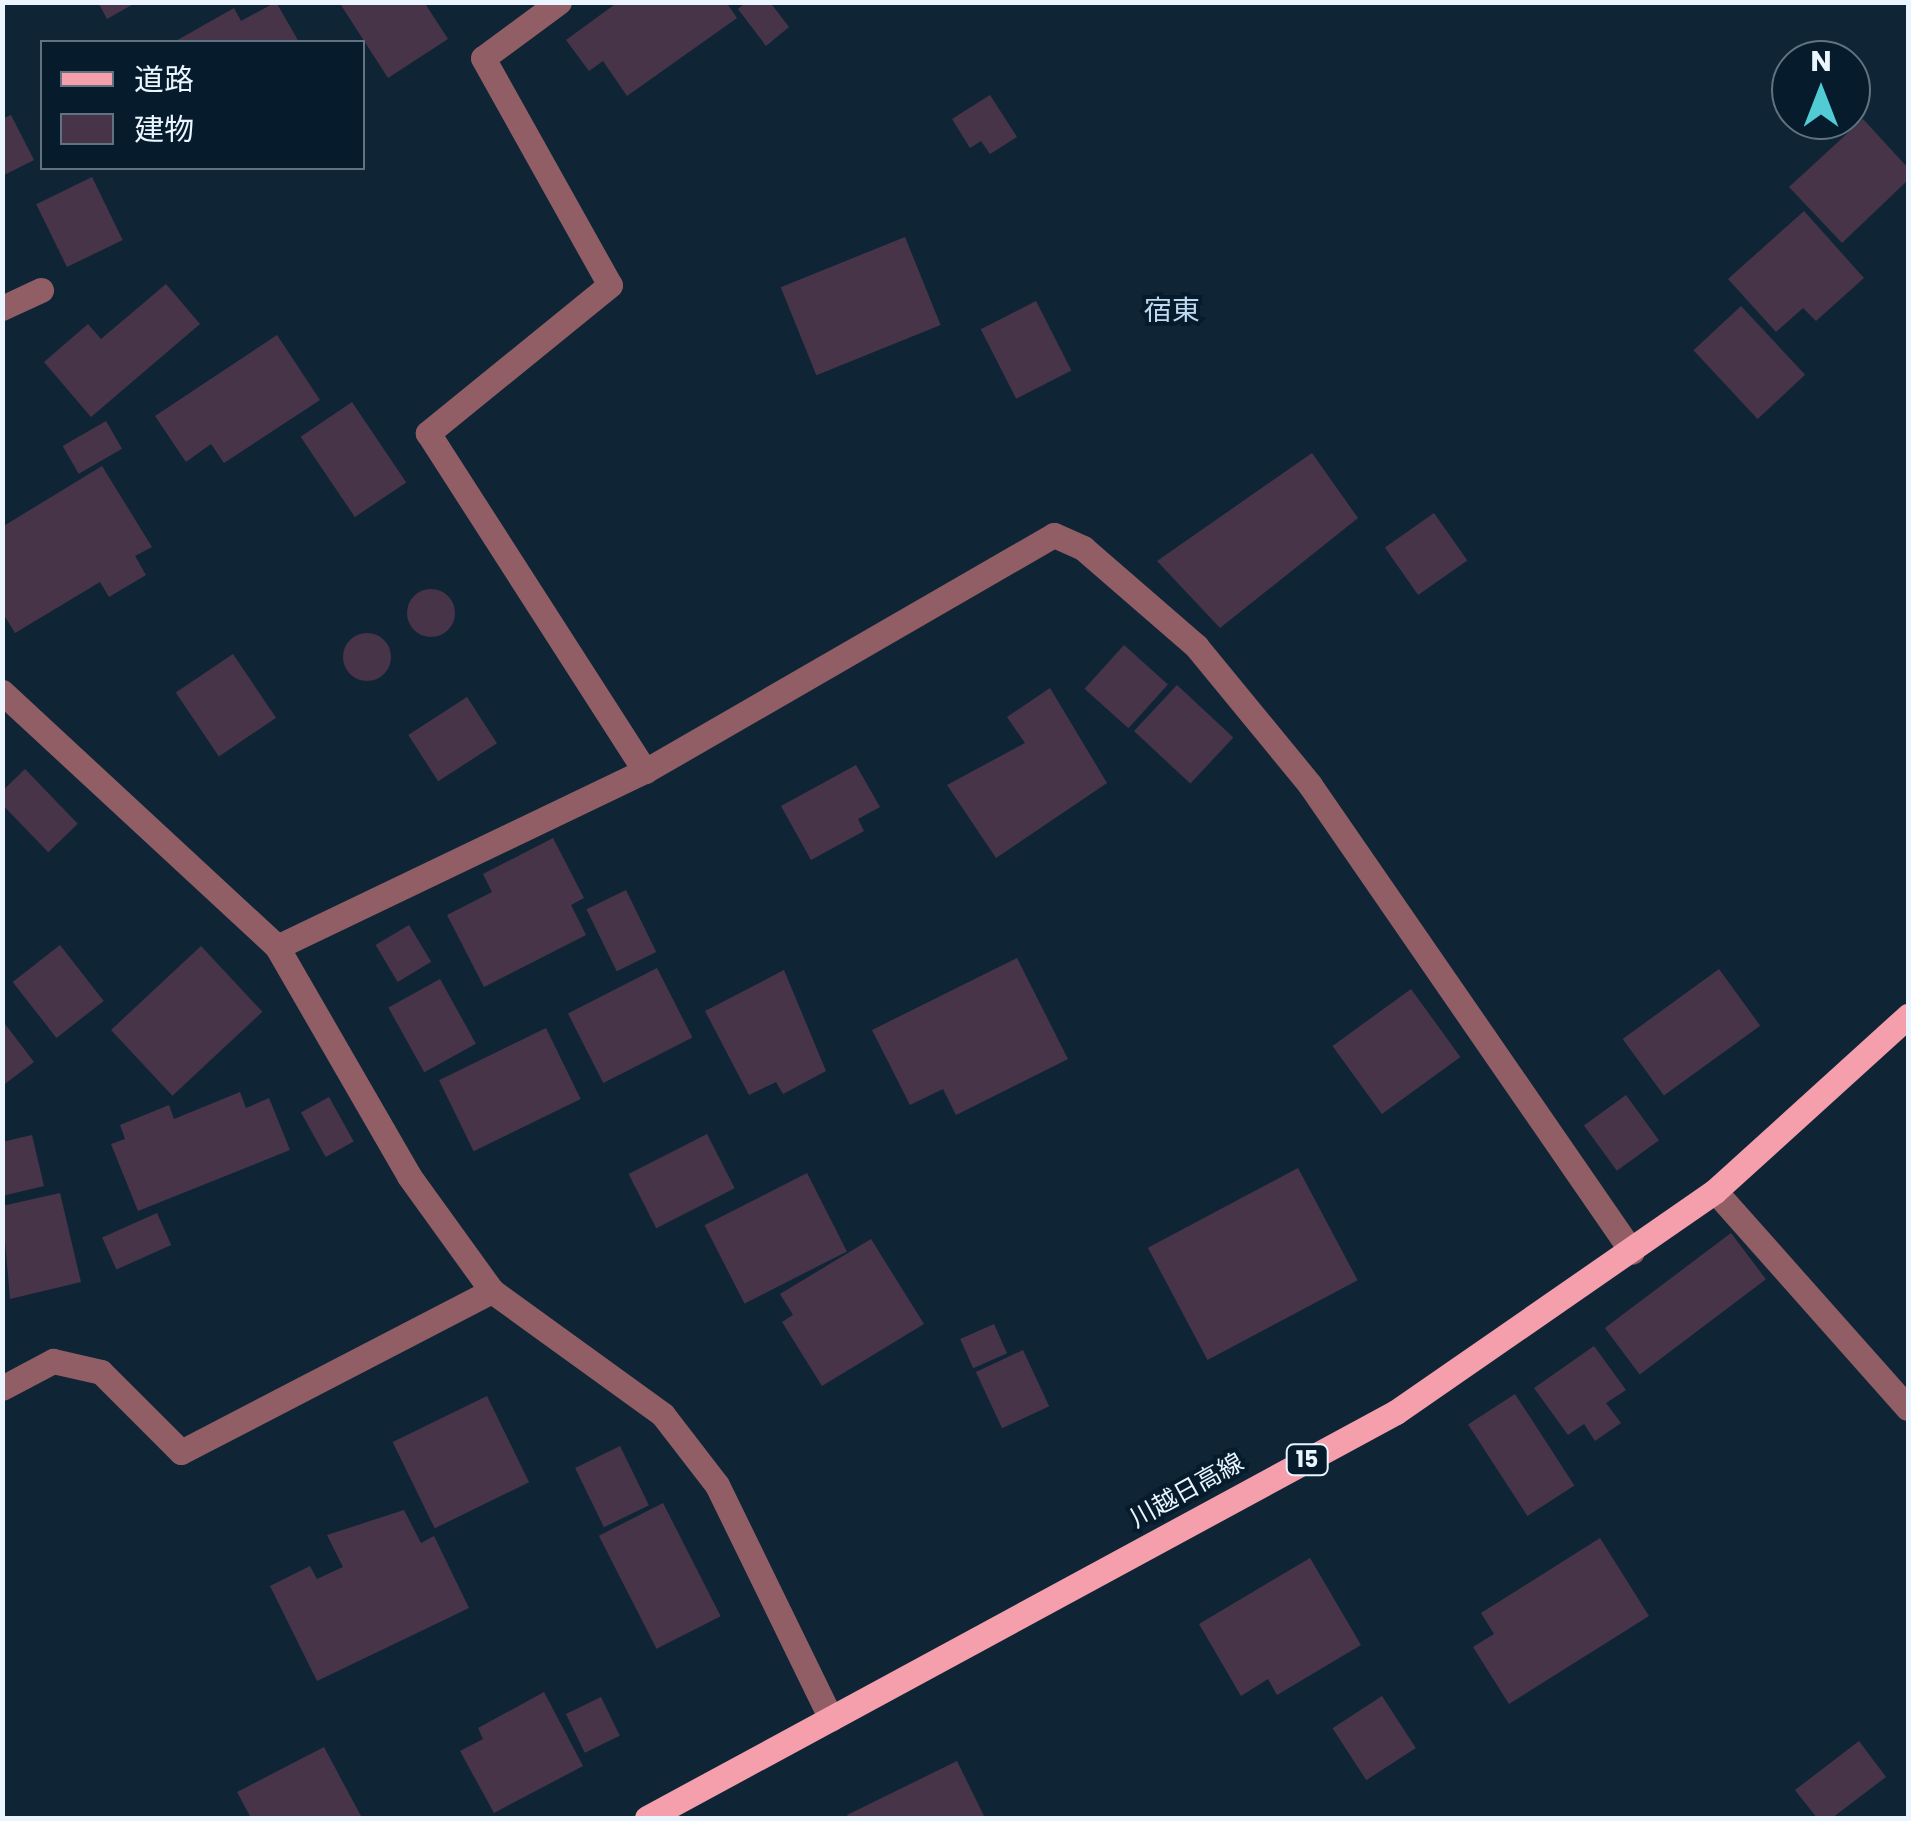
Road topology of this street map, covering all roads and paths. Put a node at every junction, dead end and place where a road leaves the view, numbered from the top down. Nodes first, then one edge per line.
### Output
1 (559, 2) edge
2 (40, 290) dead end
3 (2, 308) edge
4 (2, 692) edge
5 (644, 772) junction
6 (277, 947) junction
7 (1908, 1016) edge
8 (1716, 1191) junction
9 (1632, 1252) junction
10 (492, 1291) junction
11 (2, 1388) edge
12 (1908, 1408) edge
13 (830, 1719) junction
14 (648, 1818) edge

1 - 5 street
2 - 3 street
4 - 6 street
5 - 6 street
5 - 9 street
6 - 10 street
7 - 8 main road, 川越日高線 / 15
8 - 9 main road, 川越日高線 / 15
8 - 12 street
9 - 13 main road, 川越日高線 / 15
10 - 11 street
10 - 13 street
13 - 14 main road, 川越日高線 / 15

